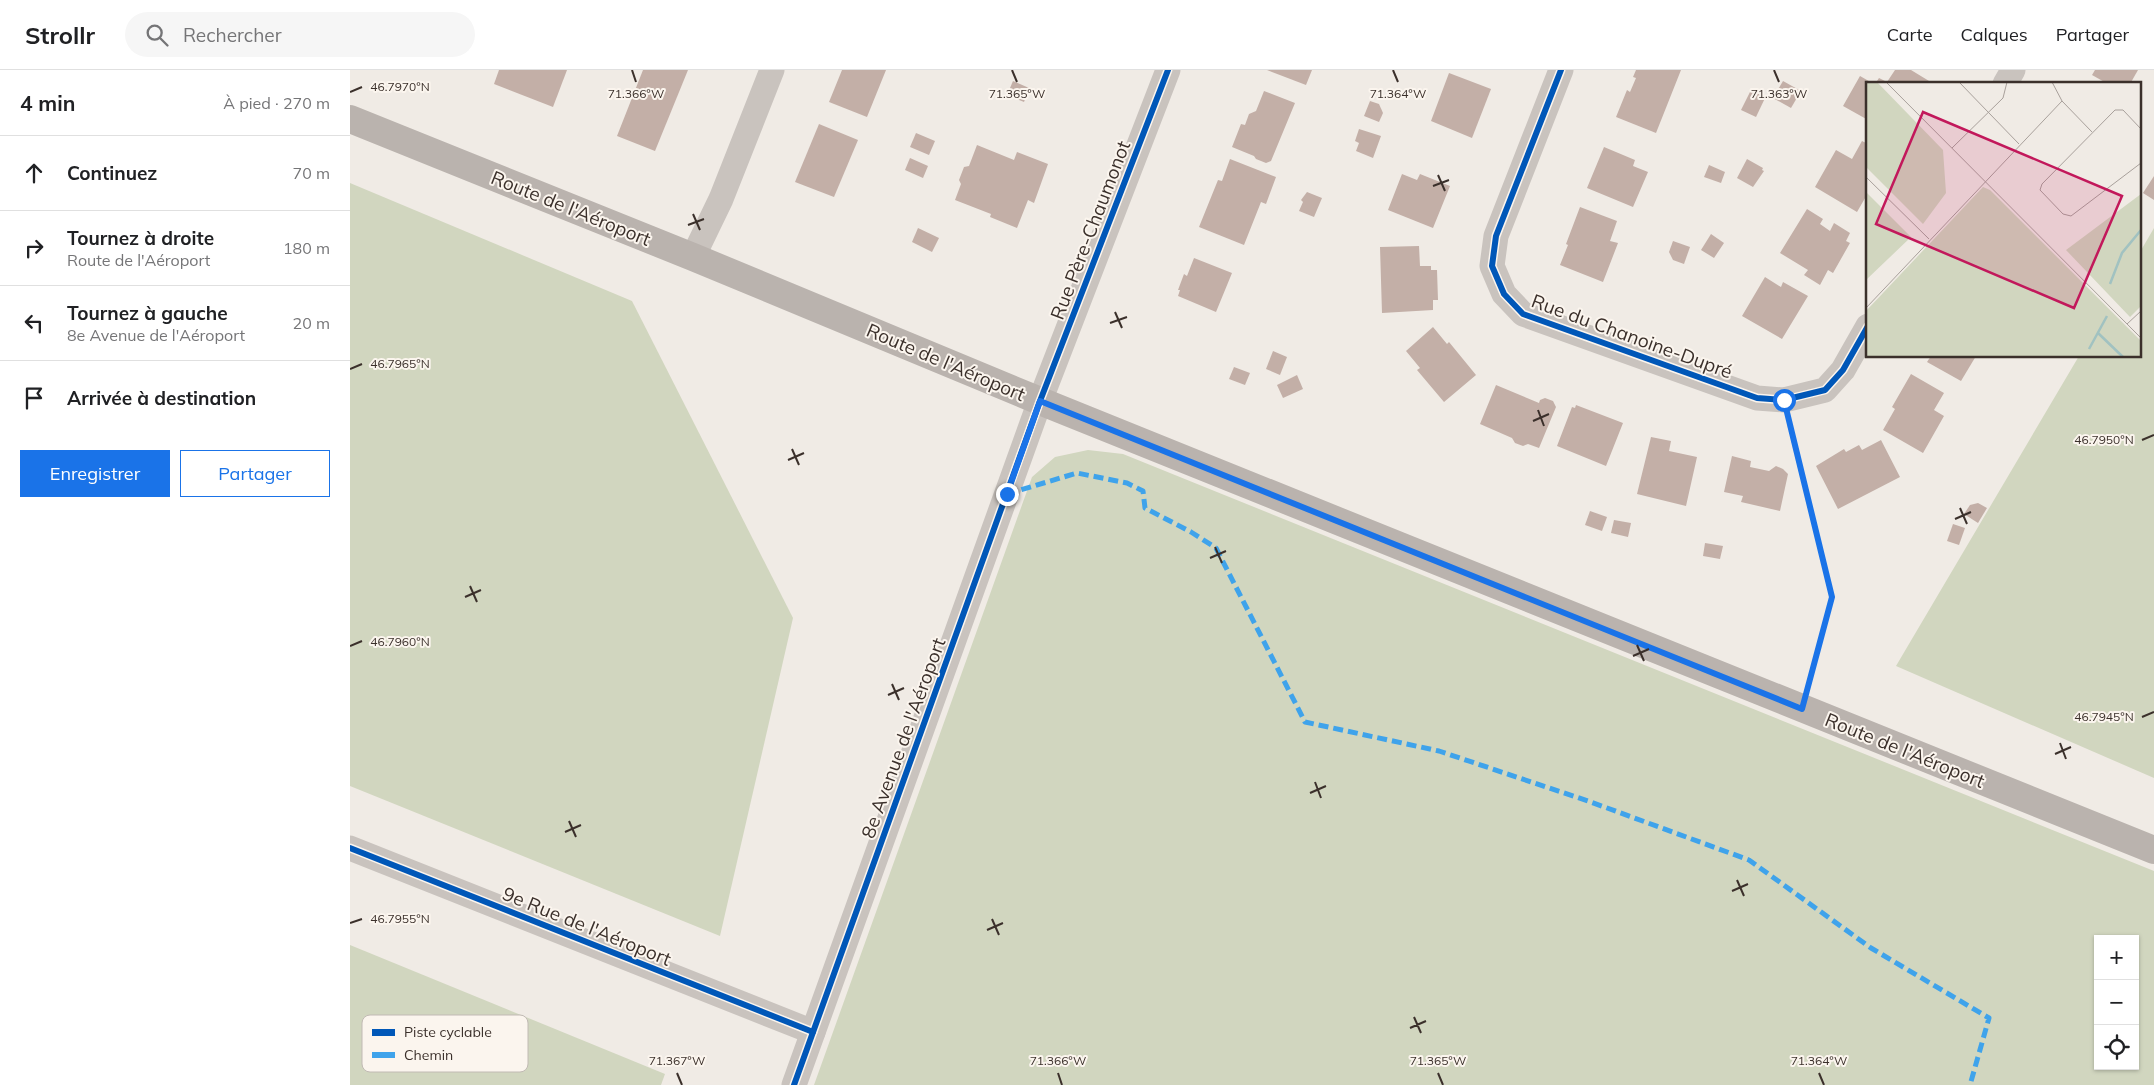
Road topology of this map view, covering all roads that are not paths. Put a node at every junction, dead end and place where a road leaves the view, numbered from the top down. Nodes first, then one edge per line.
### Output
1 (772, 70) edge
2 (1168, 70) edge
3 (1561, 70) edge
4 (2013, 70) edge
5 (2007, 82) edge
6 (350, 118) edge
7 (693, 257) junction
8 (1866, 330) edge
9 (1040, 401) junction
10 (350, 848) edge
11 (2154, 850) edge
12 (813, 1032) junction
13 (794, 1085) edge

1 - 7 street
2 - 9 street, Rue Père-Chaumonot
3 - 8 street, Rue du Chanoine-Dupré
4 - 5 street
6 - 7 main road, Route de l'Aéroport
7 - 9 main road, Route de l'Aéroport
9 - 11 main road, Route de l'Aéroport
9 - 12 street, 8e Avenue de l'Aéroport
10 - 12 street, 9e Rue de l'Aéroport
12 - 13 street, 8e Avenue de l'Aéroport

